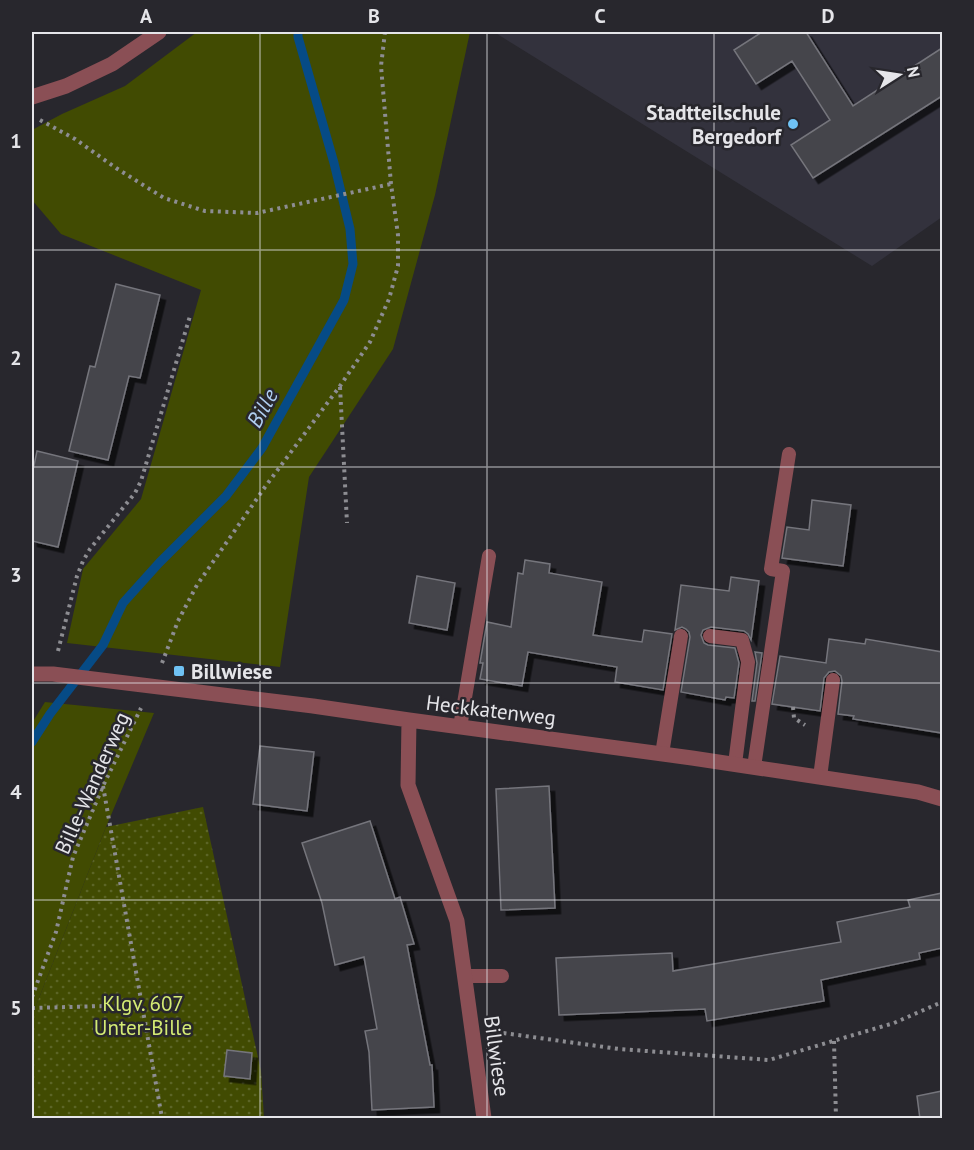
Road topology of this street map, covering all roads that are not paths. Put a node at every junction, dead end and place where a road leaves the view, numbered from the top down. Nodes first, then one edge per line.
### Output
1 (159, 32) edge
2 (32, 97) edge
3 (789, 454) dead end
4 (489, 556) dead end
5 (681, 636) dead end
6 (710, 636) dead end
7 (32, 674) edge
8 (833, 680) dead end
9 (409, 720) junction
10 (460, 727) junction
11 (662, 754) junction
12 (735, 764) junction
13 (754, 767) junction
14 (820, 777) junction
15 (942, 799) edge
16 (465, 976) junction
17 (502, 976) dead end
18 (484, 1119) edge

1 - 2 street
3 - 13 lane
4 - 10 lane
5 - 11 lane
6 - 12 lane
7 - 9 street, Heckkatenweg
8 - 14 lane
9 - 10 street, Heckkatenweg
9 - 16 street, Billwiese
10 - 11 street, Heckkatenweg
11 - 12 street, Heckkatenweg
12 - 13 street, Heckkatenweg
13 - 14 street, Heckkatenweg
14 - 15 street, Heckkatenweg
16 - 17 lane
16 - 18 street, Billwiese

